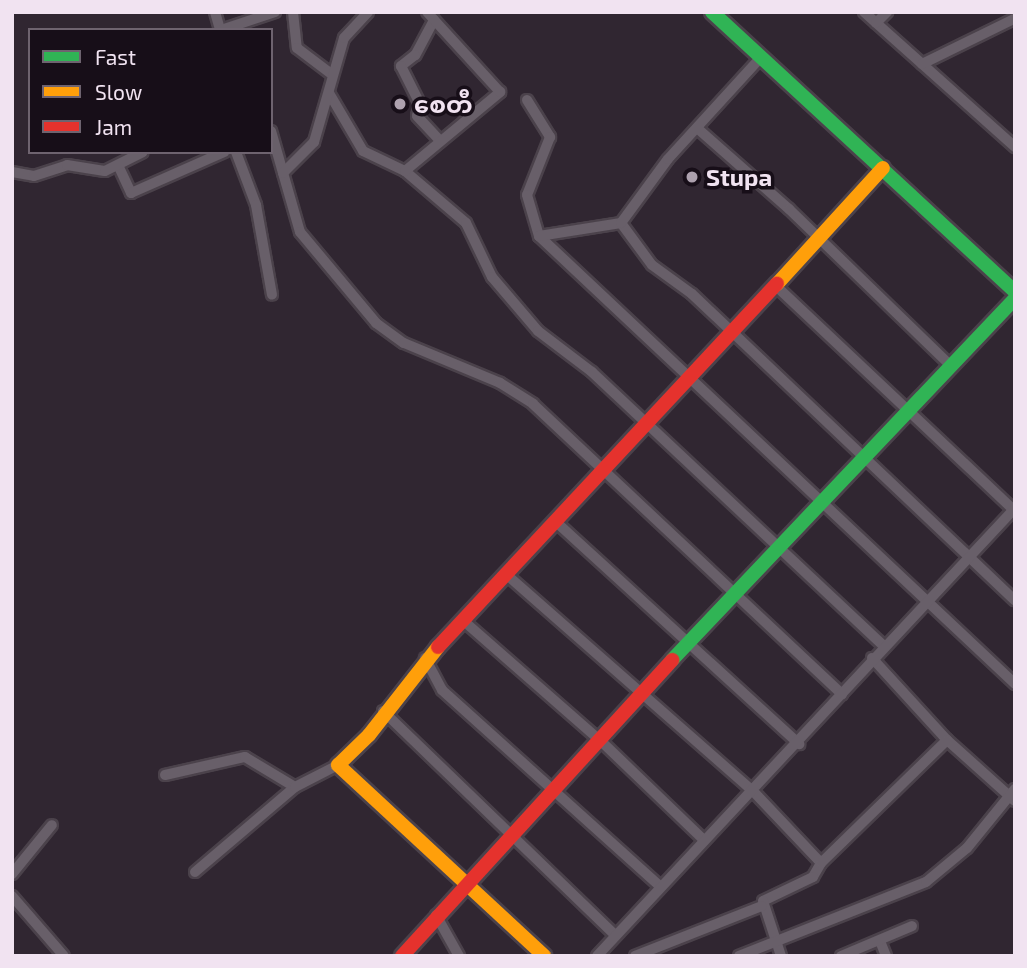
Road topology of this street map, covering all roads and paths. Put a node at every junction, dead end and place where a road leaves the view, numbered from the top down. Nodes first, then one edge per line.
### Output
1 (275, 12) edge
2 (293, 12) edge
3 (368, 12) edge
4 (712, 12) edge
5 (864, 12) edge
6 (887, 12) edge
7 (1011, 12) edge
8 (430, 16) edge
9 (1014, 19) edge
10 (876, 23) junction
11 (226, 28) edge
12 (761, 57) junction
13 (922, 64) junction
14 (330, 73) junction
15 (329, 93) junction
16 (527, 100) dead end
17 (697, 128) junction
18 (273, 136) edge
19 (440, 141) junction
20 (1015, 147) edge
21 (139, 154) edge
22 (219, 154) edge
23 (237, 154) edge
24 (118, 165) junction
25 (883, 168) junction
26 (405, 171) junction
27 (12, 172) edge
28 (284, 173) junction
29 (621, 223) junction
30 (539, 236) junction
31 (820, 238) junction
32 (775, 285) junction
33 (1015, 292) edge
34 (272, 295) dead end
35 (1015, 299) edge
36 (731, 333) junction
37 (948, 363) junction
38 (690, 375) junction
39 (906, 409) junction
40 (646, 423) junction
41 (864, 454) junction
42 (601, 473) junction
43 (820, 501) junction
44 (1014, 510) edge
45 (555, 521) junction
46 (775, 549) junction
47 (969, 557) junction
48 (507, 575) junction
49 (733, 593) junction
50 (1015, 600) edge
51 (927, 601) junction
52 (466, 623) junction
53 (688, 646) junction
54 (884, 646) junction
55 (425, 658) junction
56 (872, 658) junction
57 (1015, 684) edge
58 (842, 694) junction
59 (643, 696) junction
60 (383, 711) junction
61 (947, 740) junction
62 (601, 741) junction
63 (799, 744) junction
64 (338, 765) junction
65 (164, 775) dead end
66 (295, 787) junction
67 (752, 790) junction
68 (554, 792) junction
69 (1014, 796) edge
70 (52, 825) dead end
71 (512, 837) junction
72 (703, 839) junction
73 (821, 863) junction
74 (195, 872) dead end
75 (12, 874) edge
76 (470, 882) junction
77 (660, 886) junction
78 (12, 895) edge
79 (762, 906) junction
80 (436, 915) junction
81 (912, 926) dead end
82 (615, 935) junction
83 (775, 940) junction
84 (880, 942) junction
85 (671, 944) junction
86 (537, 954) edge
87 (64, 956) edge
88 (402, 956) edge
89 (459, 956) edge
90 (597, 956) edge
91 (635, 956) edge
92 (675, 956) edge
93 (739, 956) edge
94 (781, 956) edge
95 (841, 956) edge
96 (886, 956) edge

1 - 11 street
2 - 14 street
3 - 14 street
4 - 12 street
5 - 10 street
6 - 10 street
7 - 9 street
8 - 19 street
8 - 19 street
9 - 13 street
10 - 13 street
12 - 17 street
12 - 25 street
13 - 20 street
14 - 15 street
15 - 26 street
15 - 28 street
16 - 30 street
17 - 29 street
17 - 31 street
18 - 28 street
19 - 26 street
21 - 24 street
22 - 24 street
23 - 34 street
24 - 27 street
25 - 31 street
25 - 33 street
26 - 40 street
28 - 42 street
29 - 30 street
29 - 36 street
30 - 38 street
31 - 32 street
31 - 37 street
32 - 36 street
32 - 39 street
35 - 37 street
36 - 38 street
36 - 41 street
37 - 39 street
38 - 40 street
38 - 43 street
39 - 41 street
39 - 44 street
40 - 42 street
40 - 46 street
41 - 43 street
41 - 47 street
42 - 45 street
42 - 49 street
43 - 46 street
43 - 51 street
44 - 47 street
45 - 48 street
45 - 53 street
46 - 49 street
46 - 54 street
47 - 50 street
47 - 51 street
48 - 52 street
48 - 59 street
49 - 53 street
49 - 58 street
51 - 54 street
51 - 57 street
52 - 55 street
52 - 62 street
53 - 59 street
53 - 63 street
54 - 56 street
55 - 60 street
55 - 68 street
56 - 58 street
56 - 61 street
58 - 63 street
59 - 62 street
59 - 67 street
60 - 64 street
60 - 71 street
61 - 69 street
61 - 73 street
62 - 68 street
62 - 72 street
63 - 67 street
64 - 66 street
64 - 76 street
65 - 66 street
66 - 74 street
67 - 72 street
67 - 73 street
68 - 71 street
68 - 77 street
69 - 83 street
70 - 75 street
71 - 76 street
71 - 82 street
72 - 77 street
73 - 79 street
76 - 80 street
76 - 86 street
77 - 82 street
78 - 87 street
79 - 83 street
79 - 85 street
80 - 88 street
80 - 89 street
81 - 84 street
82 - 90 street
83 - 93 street
83 - 94 street
84 - 95 street
84 - 96 street
85 - 91 street
85 - 92 street

